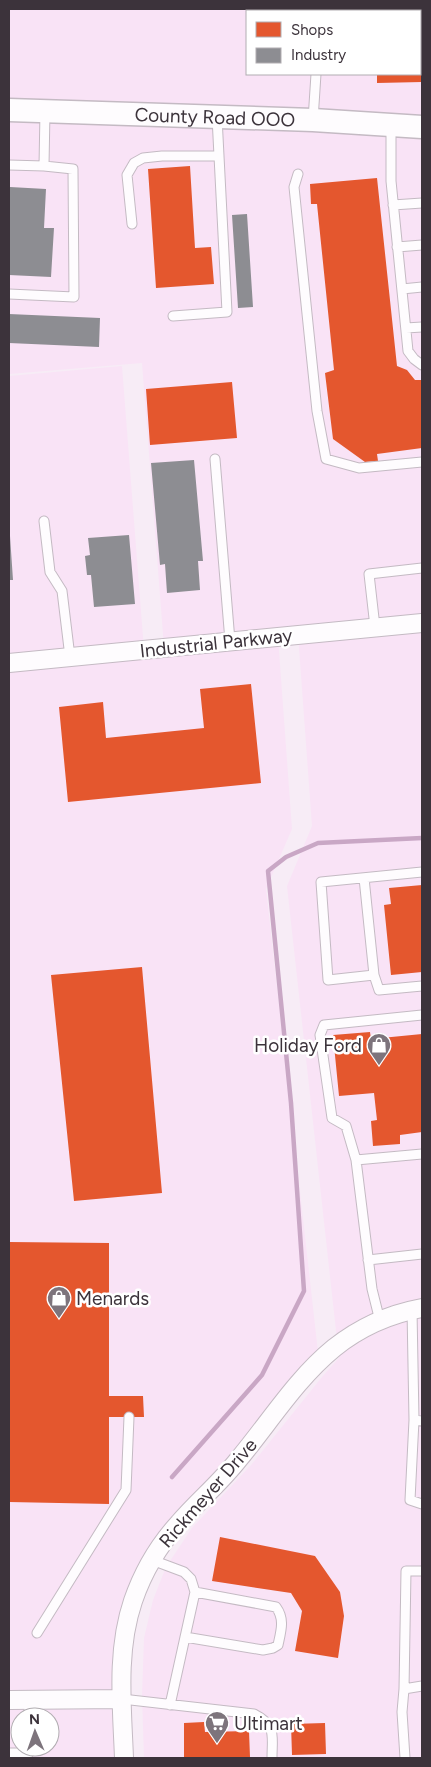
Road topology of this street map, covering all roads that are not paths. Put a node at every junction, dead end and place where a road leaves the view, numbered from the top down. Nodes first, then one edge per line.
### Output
1 (316, 75) edge
2 (9, 110) edge
3 (45, 111) junction
4 (217, 117) junction
5 (313, 120) junction
6 (391, 126) junction
7 (422, 127) edge
8 (219, 156) junction
9 (9, 165) edge
10 (44, 166) junction
11 (298, 174) dead end
12 (422, 203) edge
13 (393, 205) junction
14 (132, 224) dead end
15 (422, 245) edge
16 (398, 247) junction
17 (422, 287) edge
18 (402, 289) junction
19 (9, 294) edge
20 (173, 316) dead end
21 (422, 327) edge
22 (406, 328) junction
23 (422, 365) edge
24 (215, 459) dead end
25 (422, 462) edge
26 (44, 521) dead end
27 (422, 568) edge
28 (422, 623) edge
29 (374, 627) junction
30 (230, 641) junction
31 (70, 657) junction
32 (9, 663) edge
33 (422, 872) edge
34 (364, 878) junction
35 (374, 975) junction
36 (422, 986) edge
37 (422, 1015) edge
38 (422, 1154) edge
39 (356, 1160) junction
40 (422, 1254) edge
41 (368, 1260) junction
42 (417, 1309) edge
43 (380, 1321) junction
44 (422, 1355) edge
45 (413, 1357) junction
46 (418, 1387) edge
47 (129, 1417) dead end
48 (418, 1421) edge
49 (422, 1504) edge
50 (152, 1560) junction
51 (422, 1572) edge
52 (195, 1592) junction
53 (37, 1633) dead end
54 (185, 1637) junction
55 (422, 1686) edge
56 (404, 1689) junction
57 (9, 1700) edge
58 (122, 1700) junction
59 (170, 1704) junction
60 (25, 1707) edge
61 (50, 1707) edge
62 (124, 1758) edge
63 (272, 1758) edge
64 (404, 1758) edge

1 - 5 lane
2 - 3 street, County Road OOO
3 - 4 street, County Road OOO
3 - 10 lane
4 - 5 street, County Road OOO
4 - 8 lane
5 - 6 street, County Road OOO
6 - 7 street, County Road OOO
6 - 13 lane
8 - 14 lane
8 - 20 lane
9 - 10 lane
10 - 19 lane
11 - 25 lane
12 - 13 lane
13 - 16 lane
15 - 16 lane
16 - 18 lane
17 - 18 lane
18 - 22 lane
21 - 22 lane
22 - 23 lane
24 - 30 lane
26 - 31 lane
27 - 29 lane
28 - 29 street, Industrial Parkway
29 - 30 street, Industrial Parkway
30 - 31 street, Industrial Parkway
31 - 32 street, Industrial Parkway
33 - 34 lane
34 - 35 lane
34 - 35 lane
35 - 36 lane
37 - 39 lane
38 - 39 lane
39 - 41 lane
40 - 41 lane
41 - 43 lane
42 - 43 street, Rickmeyer Drive
42 - 45 lane
43 - 50 street, Rickmeyer Drive
44 - 45 lane
45 - 46 lane
46 - 48 lane
47 - 53 lane
48 - 49 lane
50 - 52 lane
50 - 58 street, Rickmeyer Drive
51 - 56 lane
52 - 54 lane
52 - 54 lane
54 - 59 lane
55 - 56 lane
56 - 64 lane
57 - 60 street
58 - 59 lane
58 - 61 street
58 - 62 street, Rickmeyer Drive
59 - 63 lane

